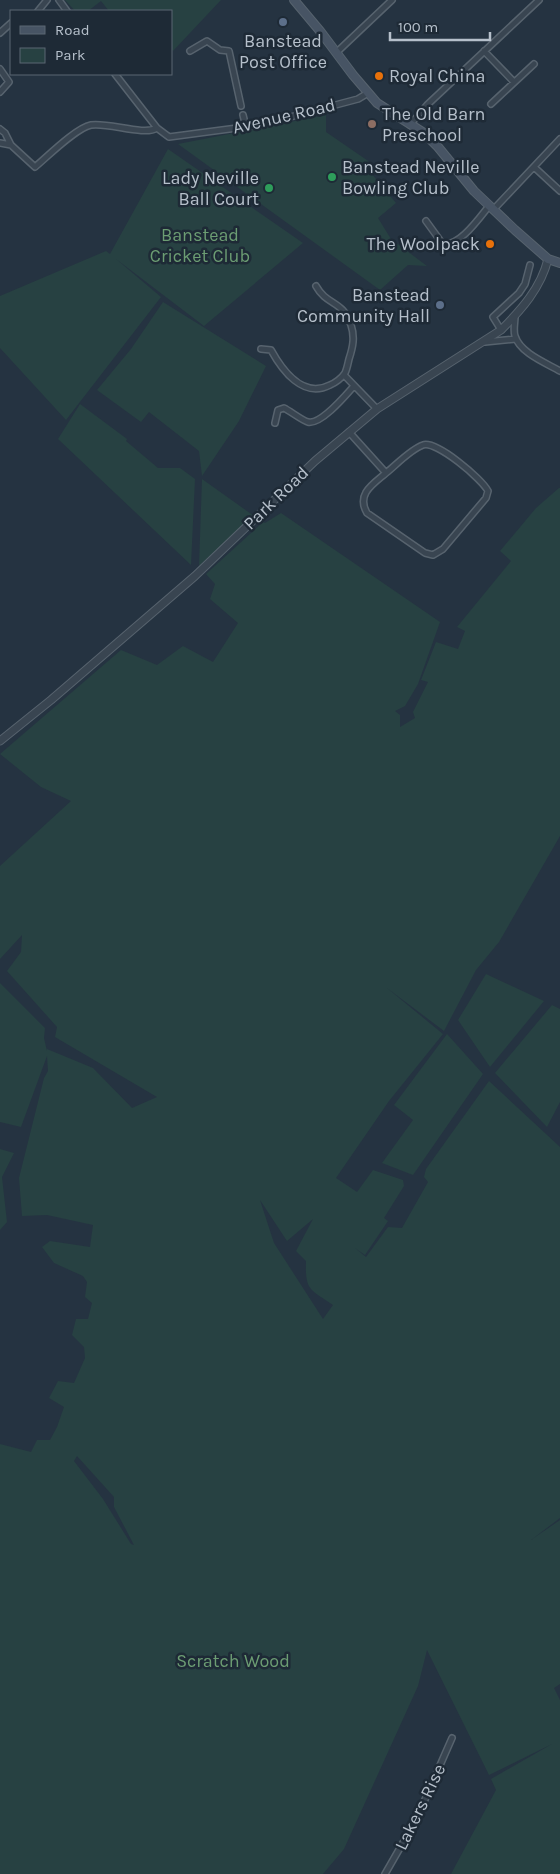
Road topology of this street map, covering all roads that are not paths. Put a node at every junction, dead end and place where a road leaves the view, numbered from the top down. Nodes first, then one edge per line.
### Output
1 (47, 0) edge
2 (294, 0) edge
3 (392, 0) edge
4 (539, 0) edge
5 (39, 10) edge
6 (10, 24) edge
7 (0, 32) edge
8 (190, 51) dead end
9 (484, 51) junction
10 (337, 52) junction
11 (534, 64) dead end
12 (0, 69) edge
13 (116, 75) edge
14 (514, 82) junction
15 (0, 92) edge
16 (368, 93) junction
17 (491, 104) dead end
18 (241, 106) dead end
19 (243, 115) dead end
20 (410, 125) junction
21 (246, 127) junction
22 (157, 128) junction
23 (0, 129) edge
24 (560, 139) edge
25 (0, 143) edge
26 (11, 145) junction
27 (534, 167) junction
28 (560, 191) edge
29 (491, 208) junction
30 (426, 221) dead end
31 (548, 259) junction
32 (560, 263) edge
33 (530, 266) dead end
34 (525, 284) junction
35 (316, 286) dead end
36 (535, 290) junction
37 (516, 316) junction
38 (501, 330) junction
39 (516, 339) junction
40 (485, 342) junction
41 (262, 349) dead end
42 (560, 362) edge
43 (558, 370) edge
44 (344, 375) junction
45 (354, 386) junction
46 (377, 409) junction
47 (275, 423) dead end
48 (349, 432) junction
49 (386, 473) junction
50 (0, 741) edge
51 (452, 1738) dead end
52 (385, 1874) edge

1 - 5 street
2 - 10 main road
3 - 10 street
4 - 9 street
6 - 7 street
8 - 18 street
9 - 14 street
9 - 20 street
10 - 16 main road
11 - 14 street
12 - 15 street
13 - 22 street
14 - 17 street
16 - 20 main road
16 - 21 street, Avenue Road
19 - 21 street
20 - 29 main road
21 - 22 street, Avenue Road
22 - 26 street
23 - 26 street
24 - 27 street
25 - 26 street
27 - 28 street
27 - 29 street
29 - 30 street
29 - 31 main road
31 - 32 main road
31 - 36 street, Park Road
33 - 34 street
34 - 36 street
34 - 38 street
35 - 44 street
36 - 37 street, Park Road
37 - 38 street, Park Road
37 - 39 street
38 - 40 street, Park Road
39 - 40 street
39 - 43 street
40 - 46 street, Park Road
41 - 44 street
42 - 43 street
44 - 45 street
45 - 46 street
45 - 47 street
46 - 48 street, Park Road
48 - 49 street
48 - 50 street, Park Road
49 - 49 street
51 - 52 street, Lakers Rise

